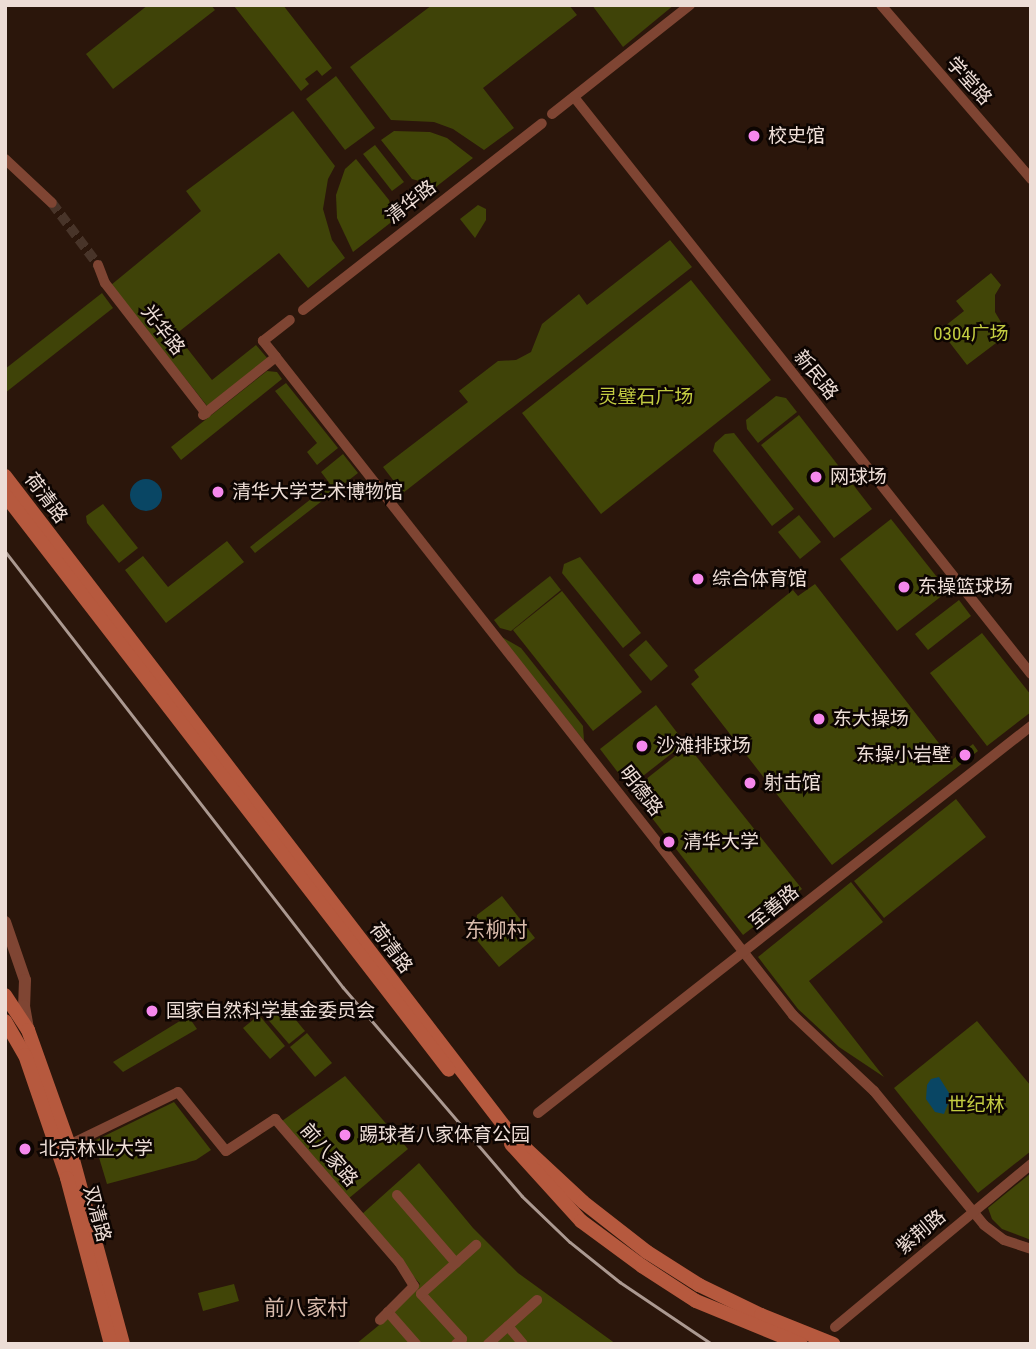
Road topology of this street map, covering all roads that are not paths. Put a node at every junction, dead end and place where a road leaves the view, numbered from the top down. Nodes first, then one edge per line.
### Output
1 (690, 5) edge
2 (881, 5) edge
3 (574, 97) junction
4 (552, 114) dead end
5 (541, 122) dead end
6 (5, 159) edge
7 (1031, 179) edge
8 (52, 203) tunnel mouth
9 (98, 265) tunnel mouth
10 (303, 310) dead end
11 (290, 320) dead end
12 (276, 357) junction
13 (5, 476) edge
14 (5, 495) edge
15 (1031, 674) edge
16 (1031, 726) edge
17 (5, 922) edge
18 (746, 952) junction
19 (5, 995) edge
20 (5, 1020) edge
21 (28, 1030) junction
22 (538, 1113) dead end
23 (69, 1145) junction
24 (1031, 1164) edge
25 (397, 1195) dead end
26 (972, 1212) junction
27 (476, 1245) dead end
28 (1031, 1249) edge
29 (456, 1263) junction
30 (537, 1300) dead end
31 (388, 1312) junction
32 (380, 1320) dead end
33 (508, 1326) junction
34 (835, 1327) joint
35 (462, 1342) edge
36 (111, 1344) edge
37 (123, 1344) edge
38 (416, 1344) edge
39 (488, 1344) edge
40 (523, 1344) edge
41 (801, 1344) edge
42 (832, 1344) edge

1 - 3 street
2 - 7 street, 学堂路
3 - 4 street
3 - 15 street, 新民路
5 - 10 street, 清华路
6 - 8 street
9 - 12 street, 光华路
11 - 12 street
12 - 18 street, 明德路
13 - 42 main road, 荷清路
14 - 41 main road, 荷清路
16 - 18 street, 至善路
17 - 21 street, 双清路
18 - 22 street, 至善路
18 - 26 street, 明德路
19 - 21 main road, 双清路
20 - 36 main road, 双清路
21 - 23 main road, 双清路
23 - 31 street, 前八家路
23 - 37 main road, 双清路
24 - 26 street, 紫荆路
25 - 29 street
26 - 28 street, 明德路
26 - 34 street, 紫荆路
27 - 29 street
29 - 35 street
30 - 33 street
31 - 32 street
31 - 38 street
33 - 39 street
33 - 40 street
34 - 42 main road

